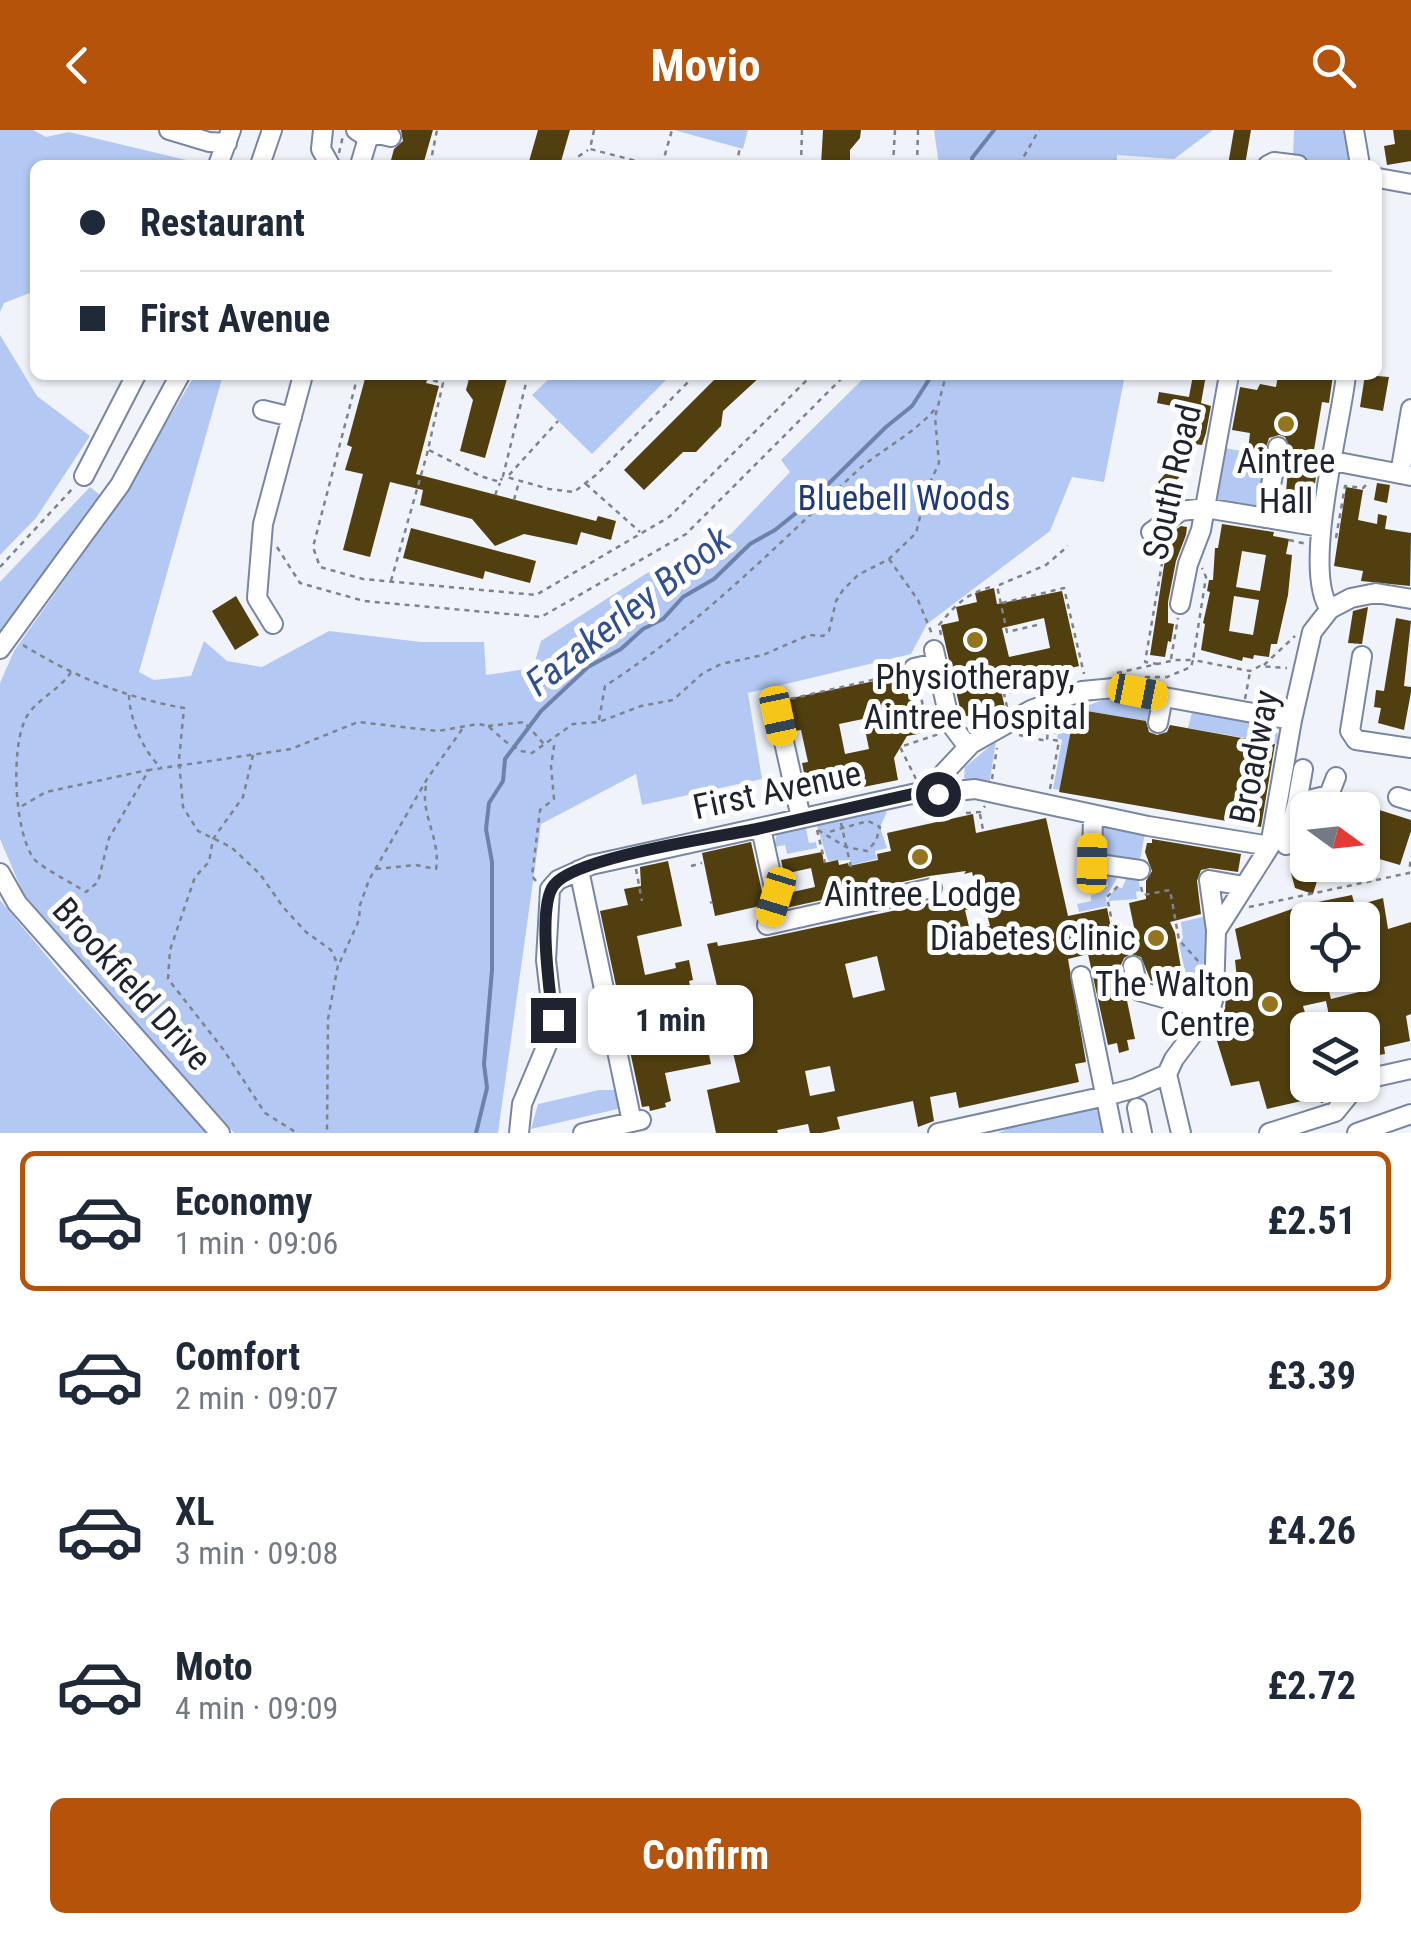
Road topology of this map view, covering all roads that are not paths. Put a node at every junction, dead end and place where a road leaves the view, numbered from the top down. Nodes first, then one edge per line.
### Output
1 (169, 130) edge
2 (272, 130) edge
3 (323, 130) edge
4 (1354, 130) edge
5 (196, 134) edge
6 (362, 134) edge
7 (229, 136) edge
8 (390, 137) dead end
9 (220, 160) edge
10 (262, 160) edge
11 (329, 160) edge
12 (360, 160) edge
13 (1359, 160) edge
14 (1382, 179) edge
15 (1411, 184) edge
16 (133, 380) edge
17 (177, 380) edge
18 (302, 380) edge
19 (1227, 380) edge
20 (1345, 380) edge
21 (1411, 409) edge
22 (263, 410) dead end
23 (292, 417) junction
24 (1278, 447) dead end
25 (1333, 462) junction
26 (1405, 475) edge
27 (84, 476) road end
28 (1205, 508) junction
29 (1265, 518) junction
30 (1320, 526) junction
31 (1152, 532) dead end
32 (1411, 599) edge
33 (1180, 604) road end
34 (1330, 609) junction
35 (273, 624) dead end
36 (4, 643) edge
37 (1362, 656) dead end
38 (909, 671) road end
39 (1163, 697) junction
40 (779, 708) road end
41 (1292, 720) junction
42 (1158, 723) dead end
43 (969, 746) junction
44 (1411, 748) edge
45 (1302, 769) dead end
46 (1336, 777) dead end
47 (928, 785) junction
48 (1299, 792) edge
49 (1330, 792) edge
50 (965, 794) junction
51 (1104, 811) junction
52 (1290, 818) edge
53 (811, 824) junction
54 (761, 828) junction
55 (1278, 845) junction
56 (579, 870) junction
57 (0, 873) edge
58 (1127, 874) road end
59 (1244, 886) junction
60 (932, 888) dead end
61 (1216, 931) junction
62 (1133, 966) dead end
63 (1080, 976) dead end
64 (1210, 1011) junction
65 (1411, 1069) edge
66 (1167, 1074) junction
67 (1380, 1076) edge
68 (1106, 1096) junction
69 (1343, 1102) edge
70 (1137, 1108) dead end
71 (1411, 1114) edge
72 (972, 1130) edge
73 (220, 1133) edge
74 (518, 1133) edge
75 (583, 1133) edge
76 (938, 1133) edge
77 (1113, 1133) edge
78 (1142, 1133) edge
79 (1181, 1133) edge
80 (1269, 1133) edge
81 (1357, 1133) edge

1 - 5 street
2 - 10 street
3 - 11 street
4 - 13 street
5 - 7 street
6 - 8 street
6 - 12 street
7 - 9 street
14 - 15 street
16 - 27 street
17 - 36 street
18 - 23 street
19 - 28 street, South Road
20 - 25 street
21 - 26 street
22 - 23 street
23 - 35 street
24 - 29 street
25 - 26 street
25 - 30 street
28 - 29 street
28 - 31 street
28 - 33 street, South Road
29 - 30 street
30 - 34 street
32 - 34 street
34 - 41 street, Broadway
37 - 44 street
38 - 43 street
39 - 41 street
39 - 42 street
39 - 43 street
40 - 53 street
41 - 55 street, Broadway
43 - 47 street
43 - 50 street
45 - 48 street
46 - 49 street
47 - 50 street, First Avenue
47 - 53 street, First Avenue
50 - 51 street, First Avenue
51 - 55 street, First Avenue
51 - 58 street
52 - 55 street
53 - 54 street, First Avenue
54 - 56 street, First Avenue
54 - 60 street
55 - 59 street, Broadway
56 - 74 street, First Avenue
56 - 75 street
57 - 73 street, Brookfield Drive
59 - 61 street, Broadway
59 - 61 street
61 - 64 street
62 - 64 street
63 - 68 street
64 - 66 street
65 - 67 street
66 - 68 street
66 - 79 street
68 - 72 street
68 - 77 street
69 - 80 street
70 - 78 street
71 - 81 street
72 - 76 street

